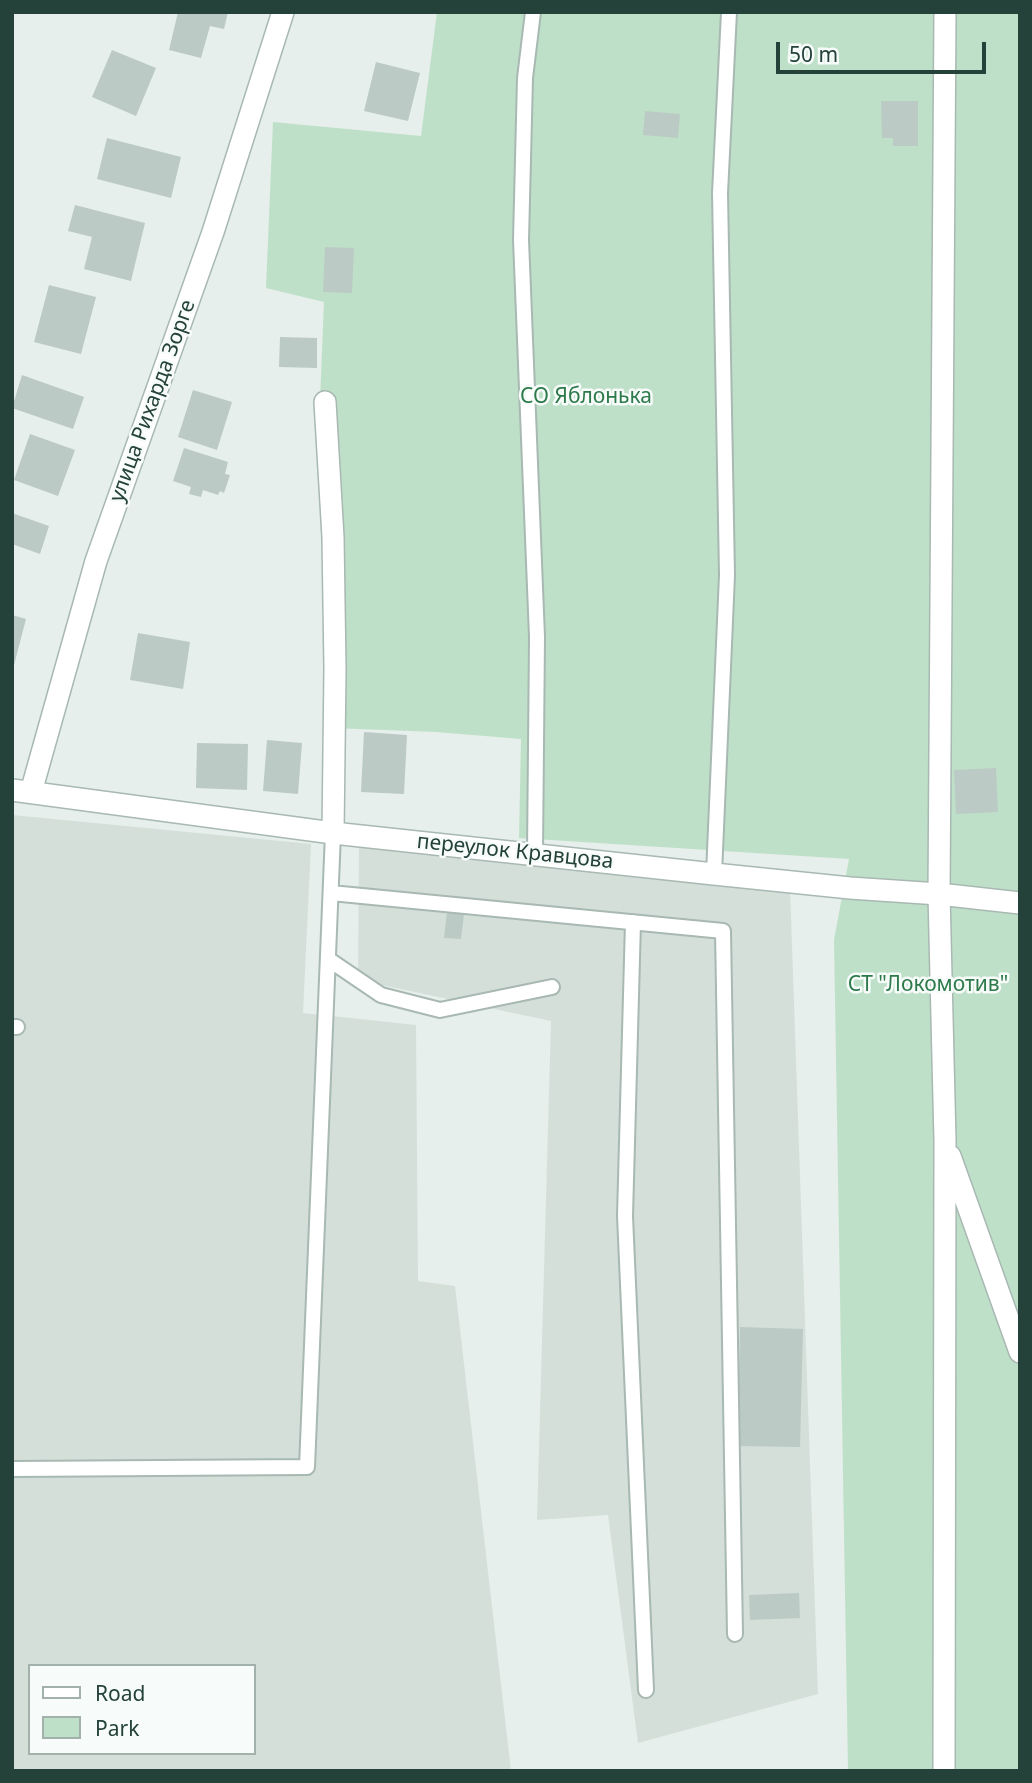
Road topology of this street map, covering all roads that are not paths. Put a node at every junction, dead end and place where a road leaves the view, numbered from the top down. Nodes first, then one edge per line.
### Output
1 (283, 12) edge
2 (533, 12) edge
3 (729, 12) edge
4 (945, 12) edge
5 (325, 401) dead end
6 (22, 791) edge
7 (333, 833) junction
8 (535, 853) junction
9 (714, 874) junction
10 (331, 893) junction
11 (939, 894) junction
12 (1020, 902) edge
13 (633, 922) junction
14 (328, 959) junction
15 (552, 987) dead end
16 (945, 1141) junction
17 (1020, 1352) edge
18 (12, 1469) edge
19 (735, 1634) dead end
20 (646, 1690) dead end
21 (944, 1771) edge

1 - 6 street, улица Рихарда Зорге
2 - 8 lane
3 - 9 lane
4 - 11 street
5 - 7 street
6 - 7 street, переулок Кравцова
7 - 8 street, переулок Кравцова
7 - 10 lane
8 - 9 street, переулок Кравцова
9 - 11 street, переулок Кравцова
10 - 13 lane
10 - 14 lane
11 - 12 street, переулок Кравцова
11 - 16 street
13 - 19 lane
13 - 20 lane
14 - 15 lane
14 - 18 lane
16 - 17 street
16 - 21 street

